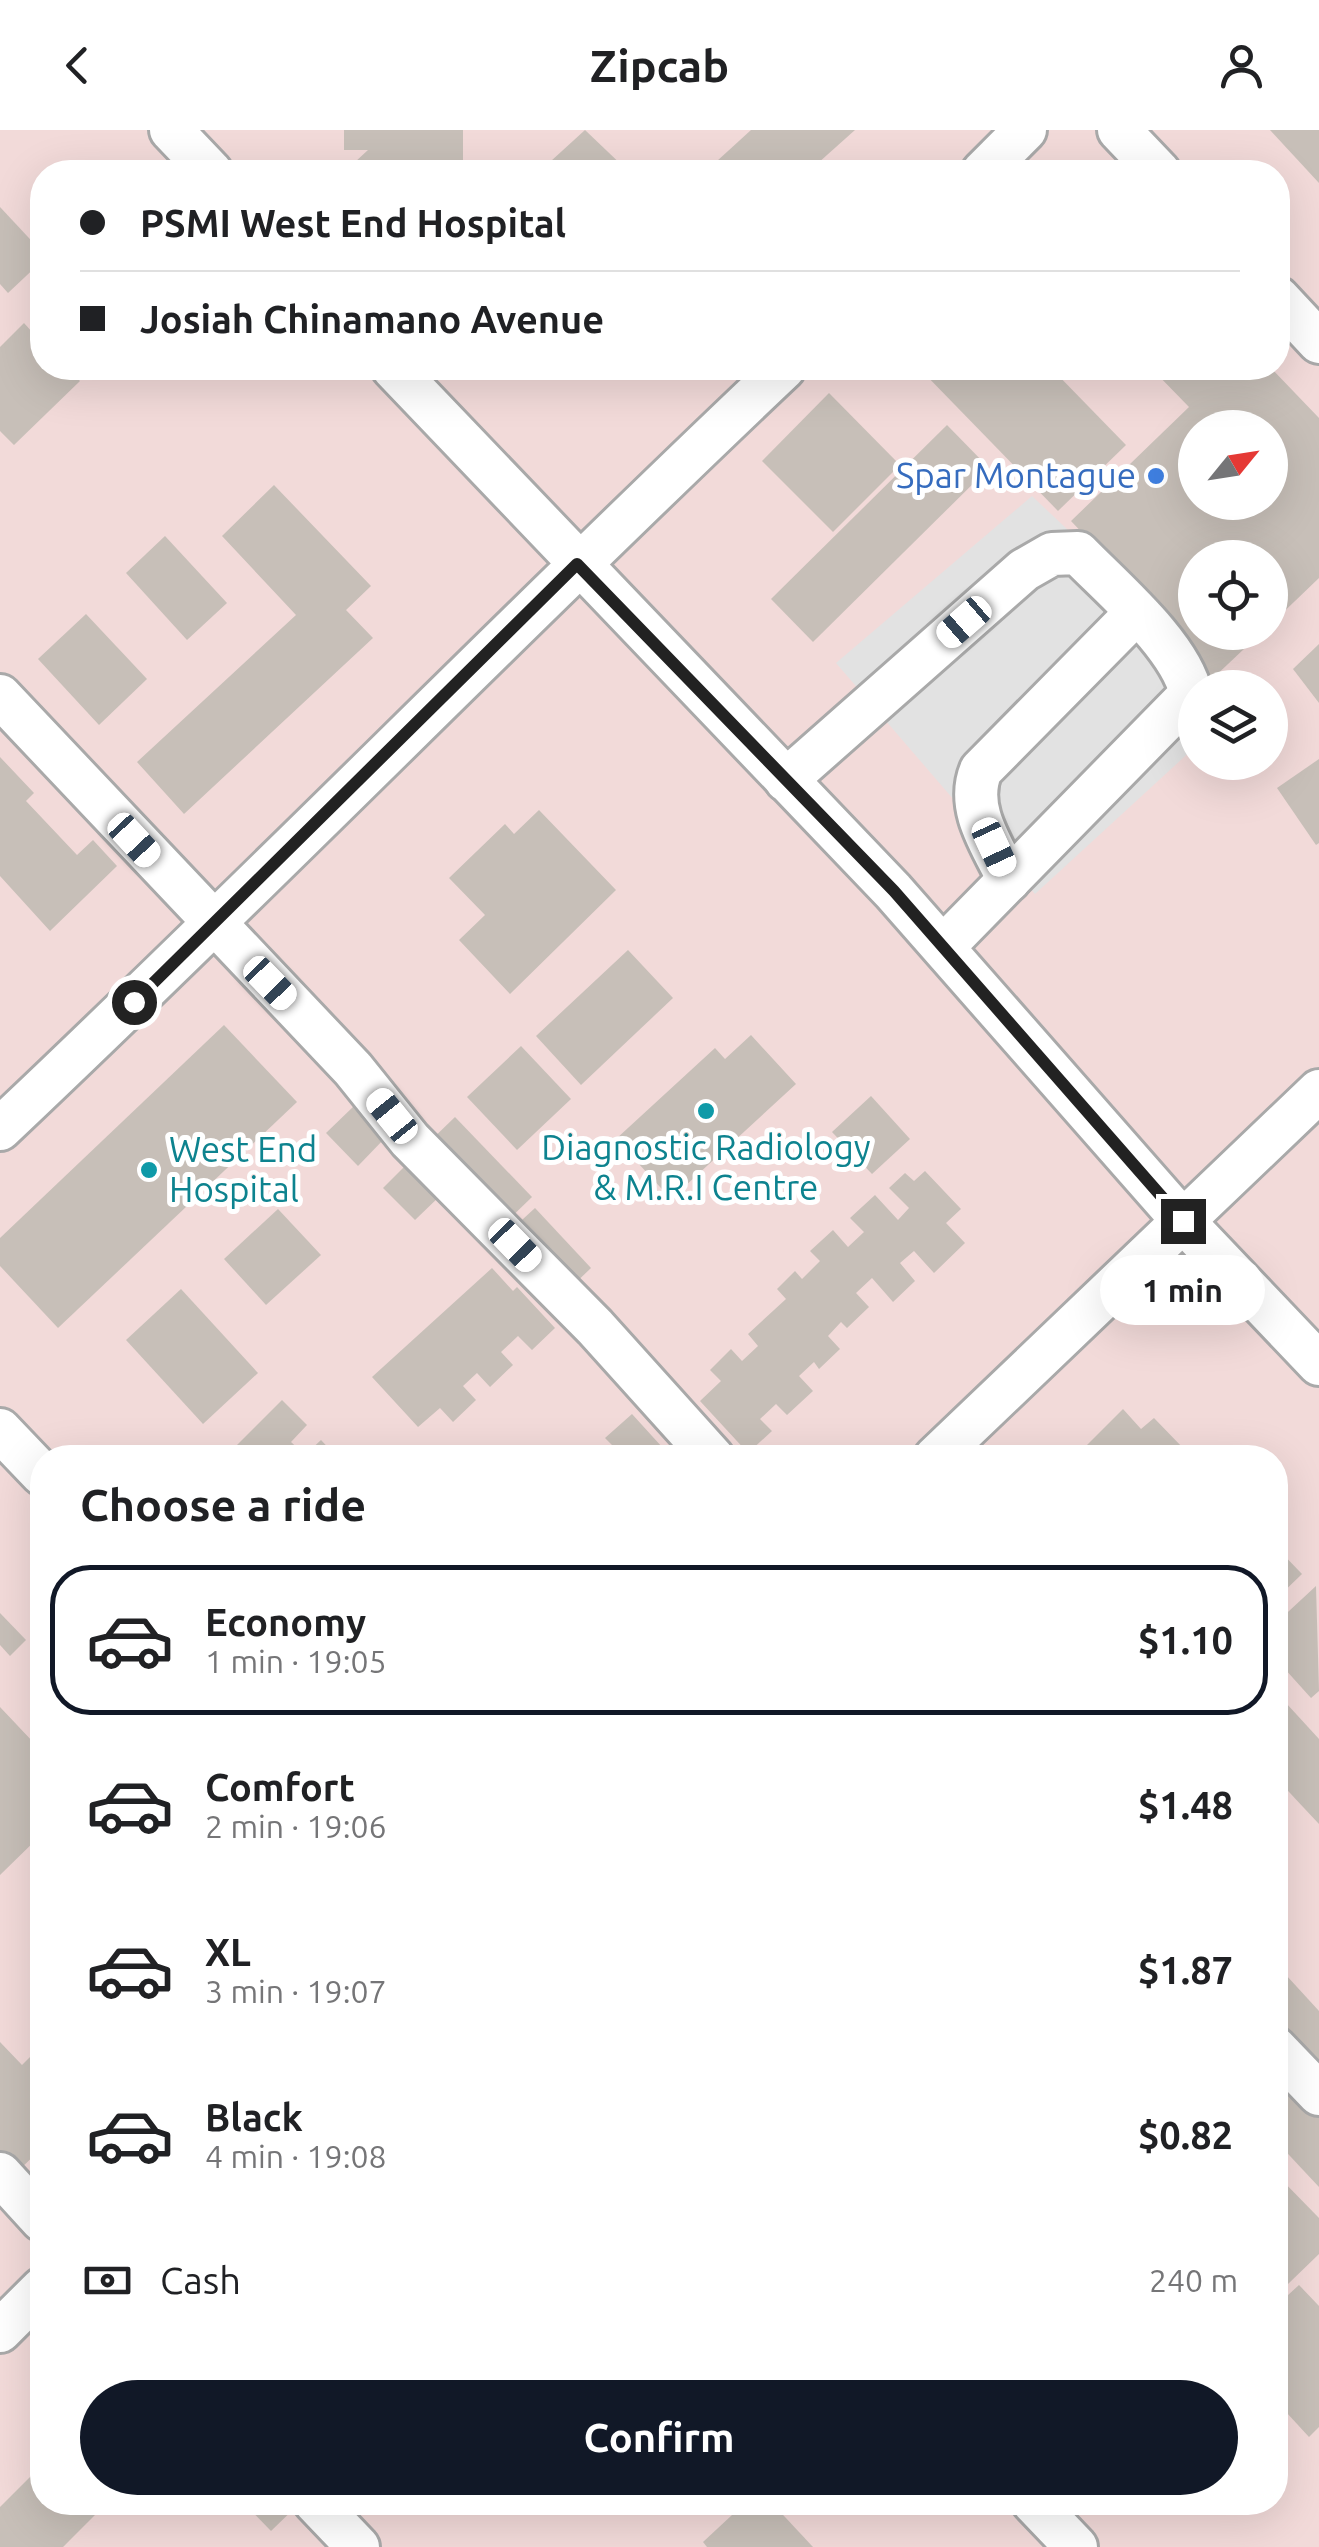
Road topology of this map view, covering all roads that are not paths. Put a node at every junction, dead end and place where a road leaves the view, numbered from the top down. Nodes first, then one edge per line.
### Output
1 (171, 130) edge
2 (1025, 130) edge
3 (1118, 130) edge
4 (200, 160) edge
5 (995, 160) edge
6 (1147, 160) edge
7 (1290, 311) edge
8 (1319, 342) edge
9 (405, 380) edge
10 (771, 380) edge
11 (577, 564) junction
12 (1136, 613) junction
13 (0, 696) edge
14 (786, 780) junction
15 (1009, 880) junction
16 (215, 926) junction
17 (942, 947) junction
18 (1319, 1091) edge
19 (0, 1129) edge
20 (1183, 1221) junction
21 (1319, 1364) edge
22 (0, 1430) edge
23 (701, 1445) edge
24 (949, 1445) edge
25 (30, 1461) edge
26 (1288, 2062) edge
27 (1319, 2094) edge
28 (0, 2174) edge
29 (30, 2207) edge
30 (30, 2301) edge
31 (0, 2331) edge
32 (327, 2515) edge
33 (1045, 2515) edge
34 (358, 2547) edge
35 (1076, 2547) edge

1 - 4 street
2 - 5 street
3 - 6 street
7 - 8 street
9 - 11 street
10 - 11 street
11 - 14 street
11 - 16 street
12 - 14 street
12 - 15 street
12 - 15 street
13 - 16 street
14 - 17 street
15 - 17 street
16 - 19 street
16 - 23 street
17 - 20 street
18 - 20 street
20 - 21 street
20 - 24 street
22 - 25 street
26 - 27 street
28 - 29 street
30 - 31 street
32 - 34 street
33 - 35 street

